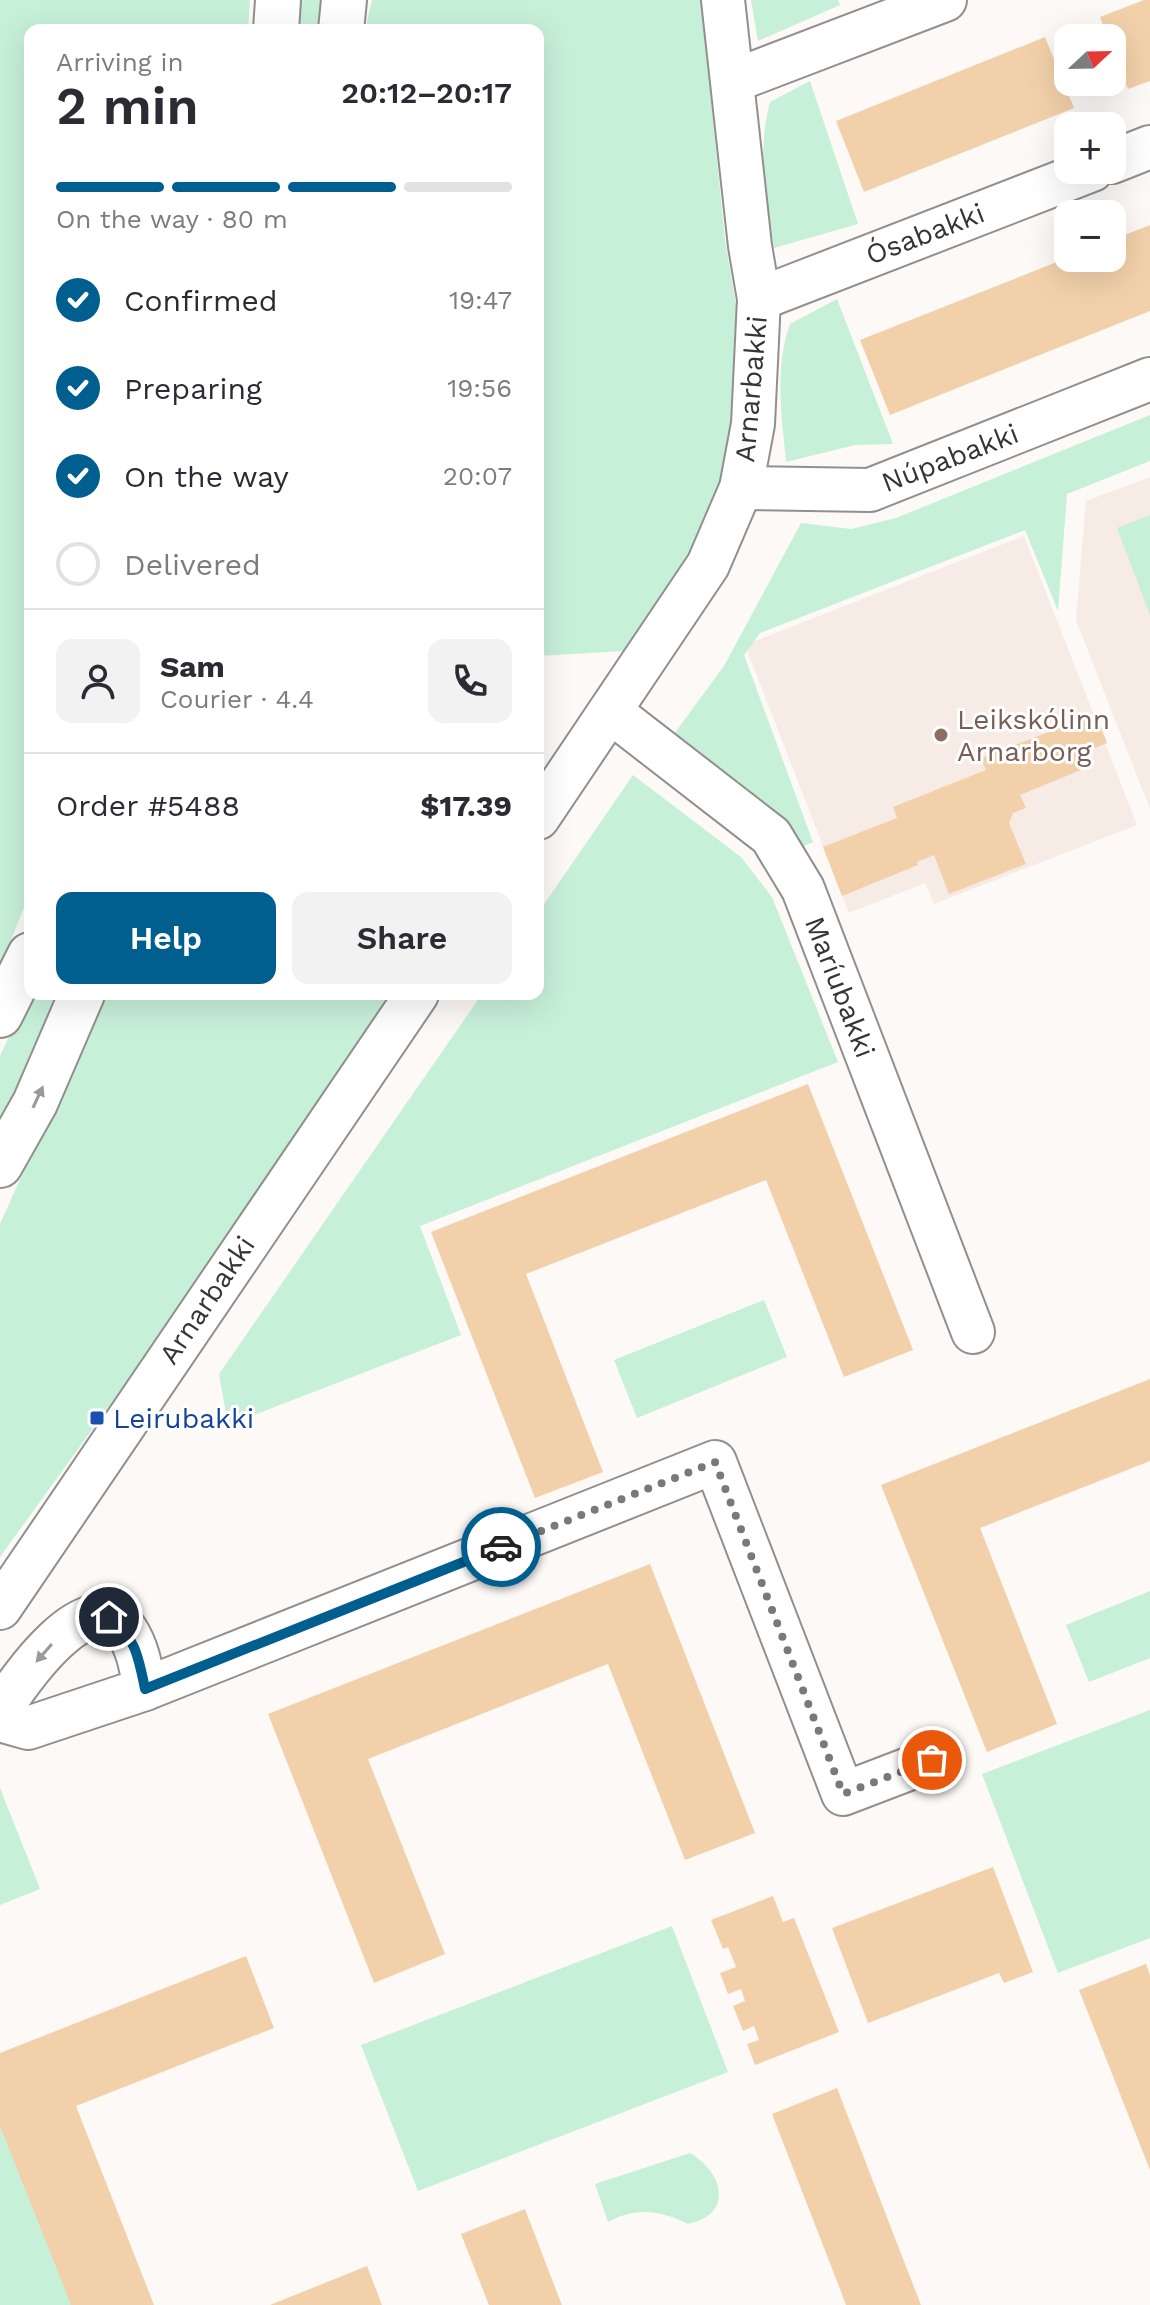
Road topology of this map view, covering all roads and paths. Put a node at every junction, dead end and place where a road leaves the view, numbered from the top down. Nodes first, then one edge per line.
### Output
1 (278, 0) edge
2 (344, 0) edge
3 (723, 0) edge
4 (945, 0) edge
5 (276, 24) edge
6 (342, 24) edge
7 (733, 81) junction
8 (1150, 147) edge
9 (1126, 156) edge
10 (1056, 184) edge
11 (759, 299) junction
12 (1150, 379) edge
13 (741, 488) junction
14 (611, 712) junction
15 (544, 809) edge
16 (24, 967) edge
17 (79, 1000) edge
18 (413, 1000) edge
19 (0, 1015) edge
20 (0, 1165) edge
21 (973, 1332) dead end
22 (0, 1608) edge
23 (145, 1689) junction
24 (0, 1711) edge
25 (0, 1720) edge
26 (932, 1760) dead end

1 - 5 main road
2 - 6 main road
3 - 7 street, Arnarbakki
4 - 7 street
7 - 11 street, Arnarbakki
8 - 9 street
10 - 11 street, Ósabakki
11 - 13 street, Arnarbakki
12 - 13 street, Núpabakki
13 - 14 street, Arnarbakki
14 - 15 street, Arnarbakki
14 - 21 street, Maríubakki
16 - 19 main road
20 -> 17 main road
18 - 22 street, Arnarbakki
23 -> 24 street
23 - 25 street
23 - 26 street

